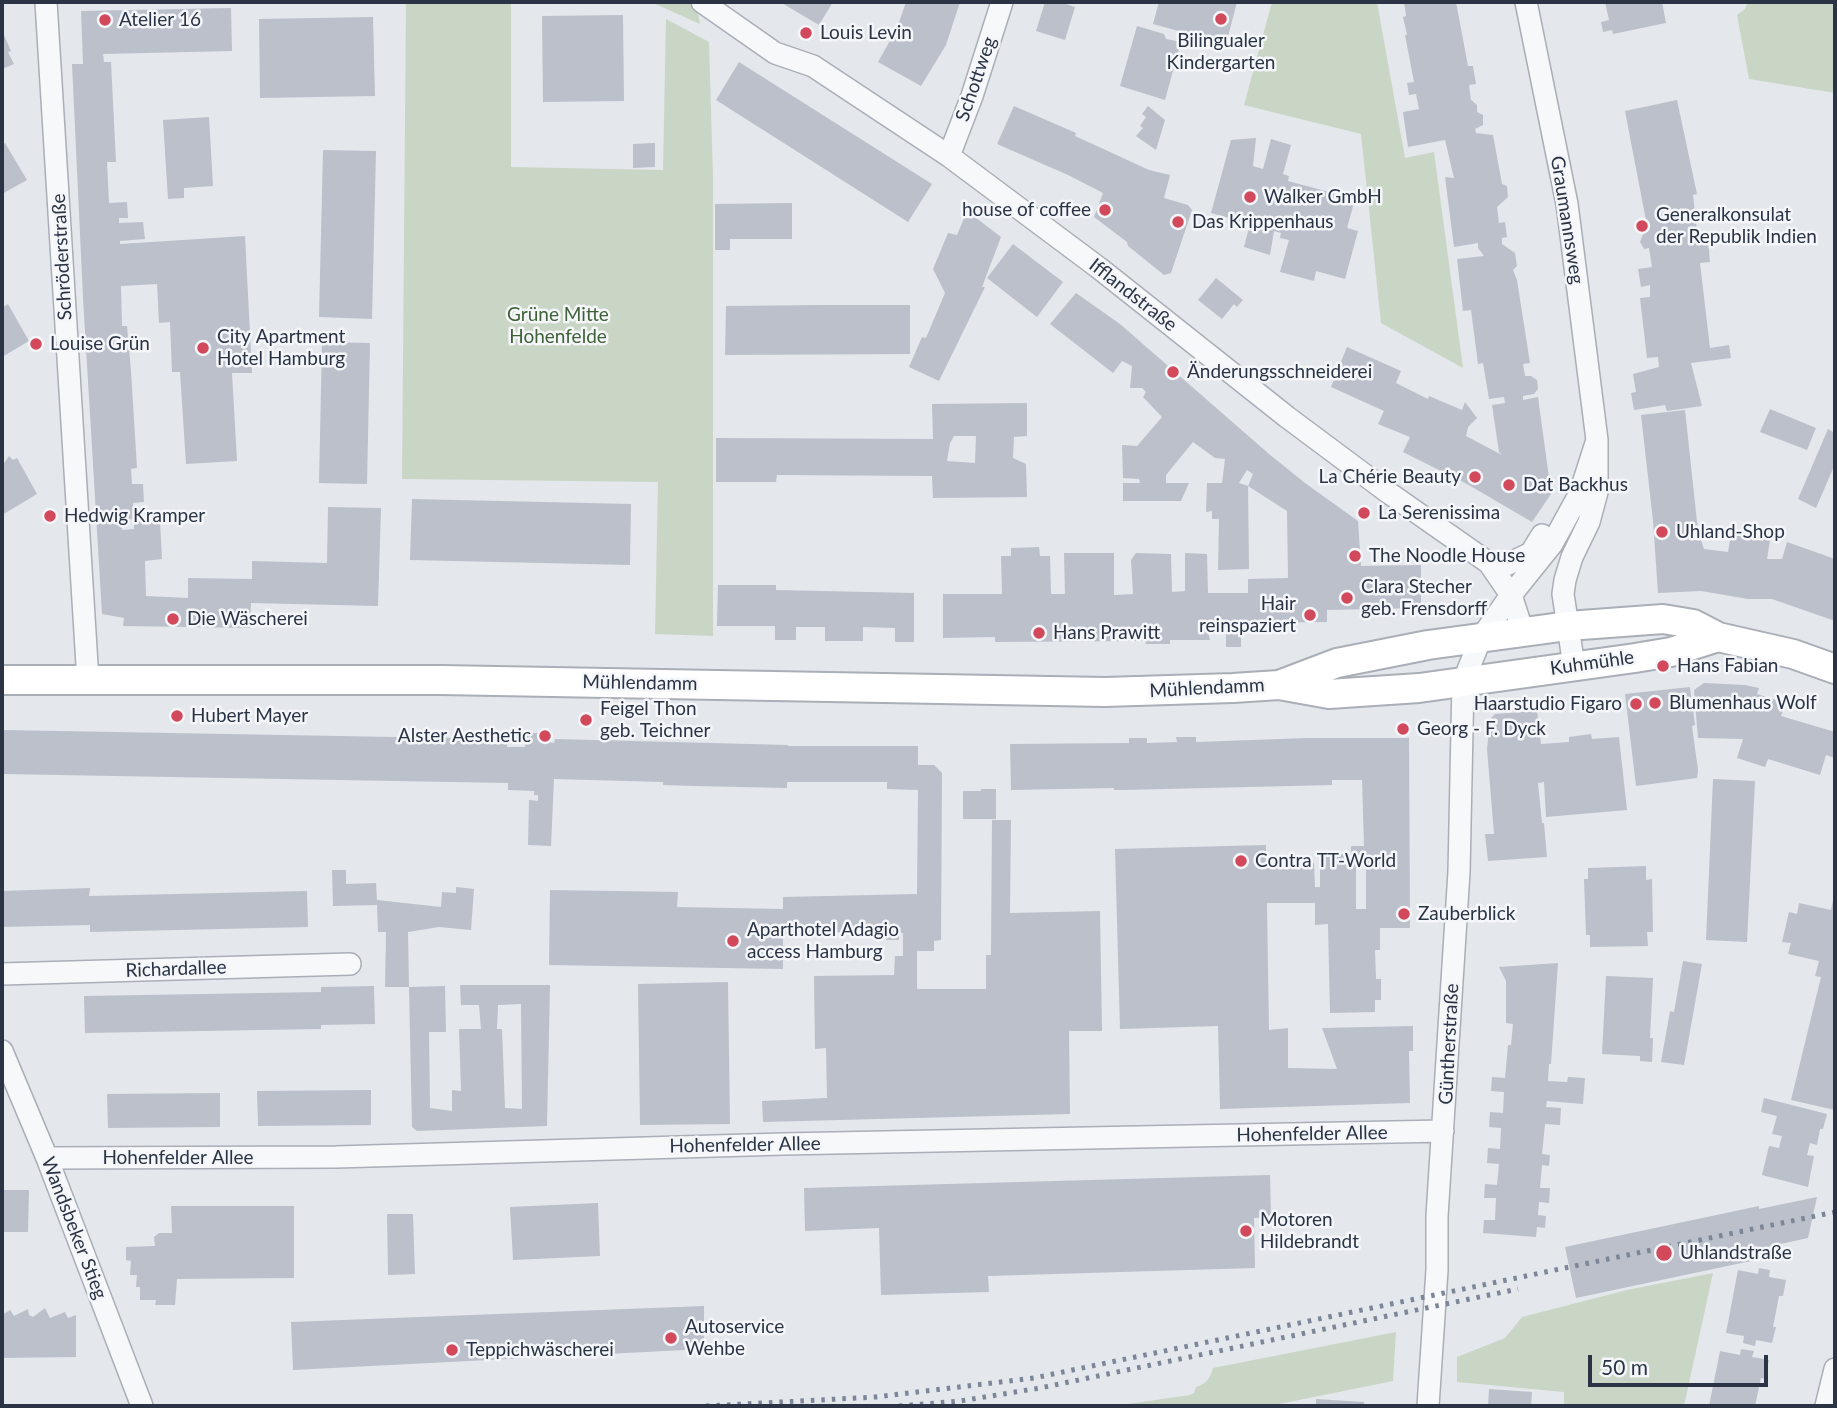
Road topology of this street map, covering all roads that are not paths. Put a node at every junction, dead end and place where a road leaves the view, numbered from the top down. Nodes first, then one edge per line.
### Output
1 (46, 2) edge
2 (702, 2) edge
3 (1002, 2) edge
4 (1527, 2) edge
5 (949, 156) junction
6 (1597, 440) junction
7 (1580, 493) junction
8 (1489, 563) junction
9 (1511, 595) junction
10 (1568, 626) junction
11 (1523, 632) junction
12 (1718, 637) junction
13 (1481, 638) junction
14 (1574, 666) junction
15 (1835, 669) edge
16 (2, 680) edge
17 (88, 681) junction
18 (1463, 682) junction
19 (1279, 684) junction
20 (351, 964) dead end
21 (2, 974) edge
22 (2, 1051) edge
23 (1443, 1131) junction
24 (47, 1158) junction
25 (1835, 1369) edge
26 (142, 1406) edge
27 (1427, 1406) edge
28 (1826, 1406) edge

1 - 17 street, Schröderstraße
2 - 5 street, Ifflandstraße
3 - 5 street, Schottweg
4 - 6 street, Graumannsweg
5 - 8 street, Ifflandstraße
6 - 7 street, Graumannsweg
6 - 10 street, Graumannsweg
7 - 8 street
7 - 9 street, Graumannsweg
8 - 9 street, Ifflandstraße
9 - 11 street, Ifflandstraße
9 - 13 street, Graumannsweg
10 - 11 main road, Kuhmühle
10 - 12 main road, Kuhmühle
10 - 14 street, Graumannsweg
11 - 13 main road, Kuhmühle
12 - 14 main road, Kuhmühle
12 - 15 main road, Kuhmühle
13 - 18 street, Graumannsweg
13 - 19 main road, Mühlendamm
14 - 18 main road, Kuhmühle
16 - 17 main road, Mühlendamm
17 - 19 main road, Mühlendamm
18 - 19 main road, Mühlendamm
18 - 23 street, Güntherstraße
20 - 21 street, Richardallee
22 - 24 street, Wandsbeker Stieg
23 - 24 street, Hohenfelder Allee
23 - 27 street, Güntherstraße
24 - 26 street, Wandsbeker Stieg
25 - 28 street

